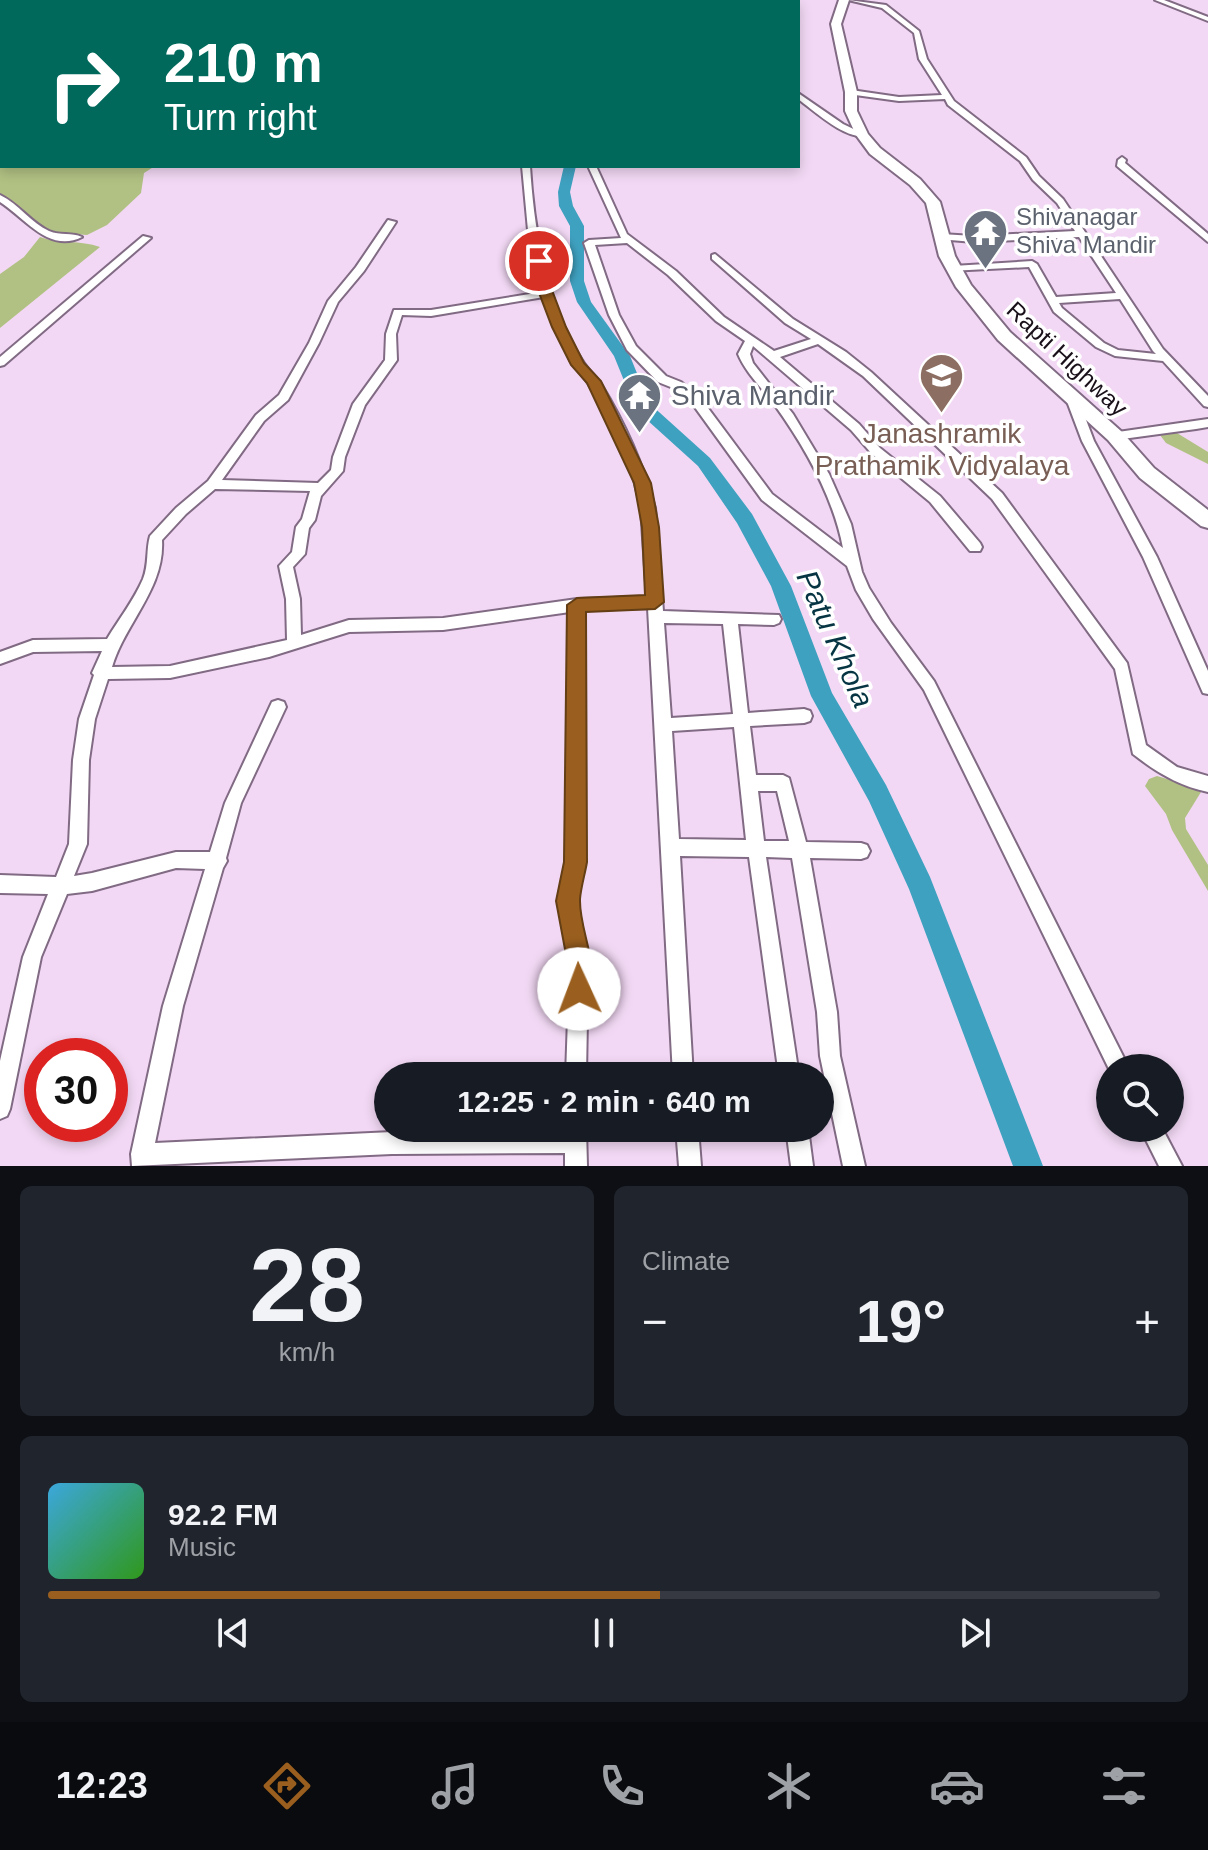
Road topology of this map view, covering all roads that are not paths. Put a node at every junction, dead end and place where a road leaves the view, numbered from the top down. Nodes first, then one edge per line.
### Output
1 (844, 0) edge
2 (851, 0) edge
3 (1158, 0) edge
4 (1208, 19) edge
5 (851, 92) junction
6 (800, 96) edge
7 (947, 97) junction
8 (862, 135) junction
9 (1122, 160) dead end
10 (526, 168) edge
11 (593, 168) edge
12 (0, 198) edge
13 (391, 222) dead end
14 (1079, 234) junction
15 (77, 237) dead end
16 (941, 237) junction
17 (146, 238) dead end
18 (1208, 239) edge
19 (628, 240) junction
20 (715, 257) dead end
21 (953, 269) junction
22 (546, 294) junction
23 (1122, 296) junction
24 (1051, 300) junction
25 (751, 340) junction
26 (820, 340) junction
27 (771, 356) junction
28 (1163, 358) junction
29 (0, 363) edge
30 (1071, 396) junction
31 (1208, 403) edge
32 (1208, 423) edge
33 (1115, 436) junction
34 (212, 484) junction
35 (319, 487) junction
36 (1208, 521) edge
37 (975, 547) dead end
38 (853, 563) junction
39 (577, 605) junction
40 (656, 610) junction
41 (774, 619) dead end
42 (730, 620) junction
43 (294, 643) junction
44 (111, 645) junction
45 (0, 658) edge
46 (100, 673) junction
47 (1208, 688) edge
48 (278, 707) dead end
49 (804, 716) dead end
50 (744, 721) junction
51 (664, 725) junction
52 (749, 783) junction
53 (1208, 784) edge
54 (669, 847) junction
55 (756, 848) junction
56 (799, 848) junction
57 (861, 851) dead end
58 (218, 861) junction
59 (0, 884) edge
60 (61, 886) junction
61 (1112, 1054) edge
62 (576, 1062) edge
63 (682, 1062) edge
64 (787, 1062) edge
65 (0, 1109) edge
66 (415, 1142) edge
67 (575, 1142) edge
68 (688, 1142) edge
69 (799, 1142) edge
70 (1158, 1142) edge
71 (143, 1160) edge
72 (576, 1166) edge
73 (690, 1166) edge
74 (802, 1166) edge
75 (854, 1166) edge
76 (1171, 1166) edge

1 - 5 main road, Rapti Highway
2 - 7 street
3 - 4 street
5 - 7 street
5 - 8 main road, Rapti Highway
6 - 8 street
7 - 14 street
8 - 16 main road, Rapti Highway
9 - 18 street
10 - 22 street
11 - 19 street
12 - 15 street
13 - 34 street
14 - 16 street
14 - 23 street
16 - 21 main road, Rapti Highway
17 - 29 street
19 - 25 street
19 - 38 street
20 - 26 street
21 - 24 street
21 - 30 main road, Rapti Highway
22 - 35 street
22 - 40 street
23 - 24 street
23 - 28 street
24 - 28 street
25 - 27 street
25 - 38 street
26 - 27 street
26 - 53 street
27 - 37 street
28 - 31 street
30 - 33 main road, Rapti Highway
30 - 47 street
32 - 33 street
33 - 36 main road, Rapti Highway
34 - 35 street
34 - 44 street
35 - 43 street
38 - 61 street
39 - 40 street
39 - 43 street
39 - 62 street
40 - 42 street
40 - 51 street
41 - 42 street
42 - 50 street
43 - 46 street
44 - 45 street
44 - 46 street
46 - 60 street
48 - 58 street
49 - 50 street
50 - 51 street
50 - 52 street
51 - 54 street
52 - 55 street
52 - 56 street
54 - 55 street
54 - 63 street
55 - 56 street
55 - 64 street
56 - 57 street
56 - 75 street
58 - 60 street
58 - 71 street
59 - 60 street
60 - 65 street
66 - 71 street
67 - 72 street
68 - 73 street
69 - 74 street
70 - 76 street

